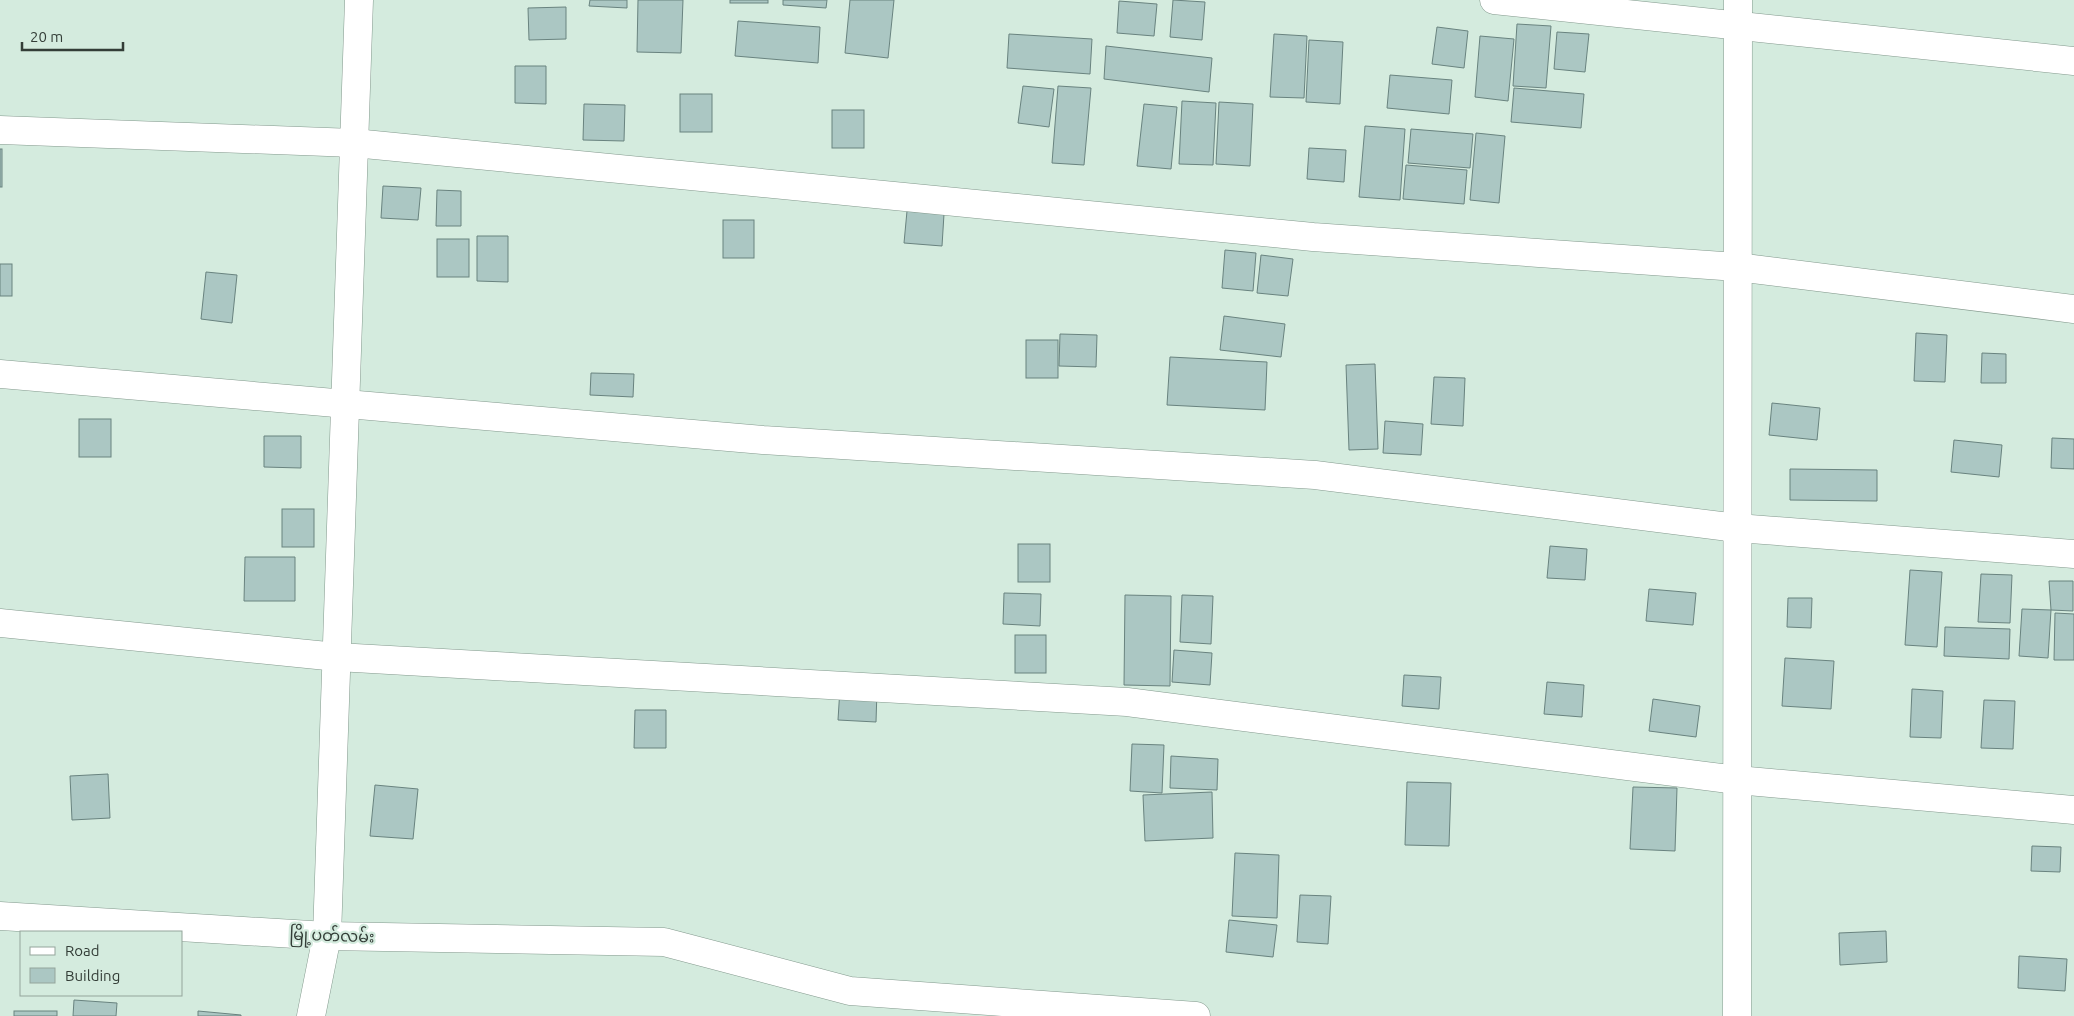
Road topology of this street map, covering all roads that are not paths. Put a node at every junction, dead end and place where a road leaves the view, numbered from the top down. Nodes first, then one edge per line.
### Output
1 (359, 0) edge
2 (1494, 0) edge
3 (1738, 13) edge
4 (2074, 60) edge
5 (0, 130) edge
6 (354, 143) junction
7 (1737, 267) junction
8 (2074, 309) edge
9 (0, 374) edge
10 (345, 404) junction
11 (1737, 528) junction
12 (2074, 554) edge
13 (0, 623) edge
14 (337, 657) junction
15 (1737, 780) junction
16 (2074, 810) edge
17 (0, 916) edge
18 (327, 936) junction
19 (311, 1016) edge
20 (1196, 1016) edge
21 (1736, 1016) edge

1 - 6 street
2 - 3 street
3 - 4 street
3 - 7 street
5 - 6 street
6 - 7 street
6 - 10 street
7 - 8 street
7 - 11 street
9 - 10 street
10 - 11 street
10 - 14 street
11 - 12 street
11 - 15 street
13 - 14 street
14 - 15 street
14 - 18 street
15 - 16 street
15 - 21 street
17 - 18 street, မြို့ပတ်လမ်း
18 - 19 street
18 - 20 street, မြို့ပတ်လမ်း

